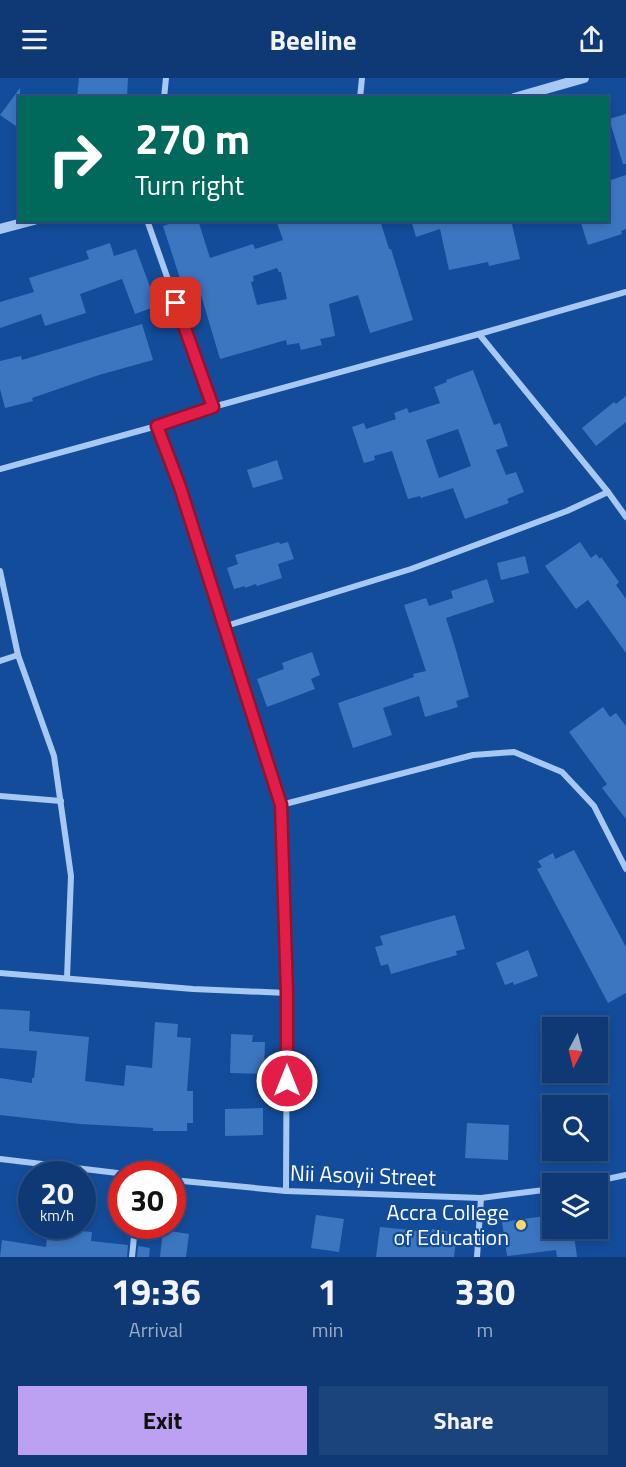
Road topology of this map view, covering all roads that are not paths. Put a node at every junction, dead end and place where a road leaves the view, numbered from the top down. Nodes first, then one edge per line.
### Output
1 (166, 78) edge
2 (362, 78) edge
3 (584, 78) edge
4 (561, 81) edge
5 (164, 96) edge
6 (360, 96) edge
7 (520, 96) edge
8 (27, 222) edge
9 (148, 222) edge
10 (0, 230) edge
11 (626, 292) edge
12 (479, 334) junction
13 (213, 407) junction
14 (157, 426) junction
15 (0, 469) edge
16 (608, 492) junction
17 (626, 517) edge
18 (0, 571) edge
19 (226, 626) junction
20 (18, 655) junction
21 (0, 661) edge
22 (0, 796) edge
23 (61, 801) junction
24 (281, 805) junction
25 (626, 869) edge
26 (0, 973) edge
27 (67, 978) junction
28 (287, 993) junction
29 (0, 1158) edge
30 (108, 1172) edge
31 (626, 1175) edge
32 (608, 1179) edge
33 (186, 1180) edge
34 (542, 1190) edge
35 (286, 1191) junction
36 (481, 1198) junction
37 (134, 1239) edge
38 (132, 1257) edge
39 (477, 1257) edge

1 - 5 street
2 - 6 street
3 - 4 street
4 - 7 street
8 - 10 street
9 - 13 street
11 - 12 street
12 - 13 street
12 - 16 street
13 - 14 street
14 - 15 street
14 - 19 street
16 - 17 street
16 - 19 street
18 - 20 street
19 - 24 street
20 - 21 street
20 - 23 street
22 - 23 street
23 - 27 street
24 - 25 street
24 - 28 street
26 - 27 street
27 - 28 street
28 - 35 street
29 - 30 street
31 - 32 street
33 - 35 street, Nii Asoyii Street
34 - 36 street, Nii Asoyii Street
35 - 36 street, Nii Asoyii Street
36 - 39 street
37 - 38 street

